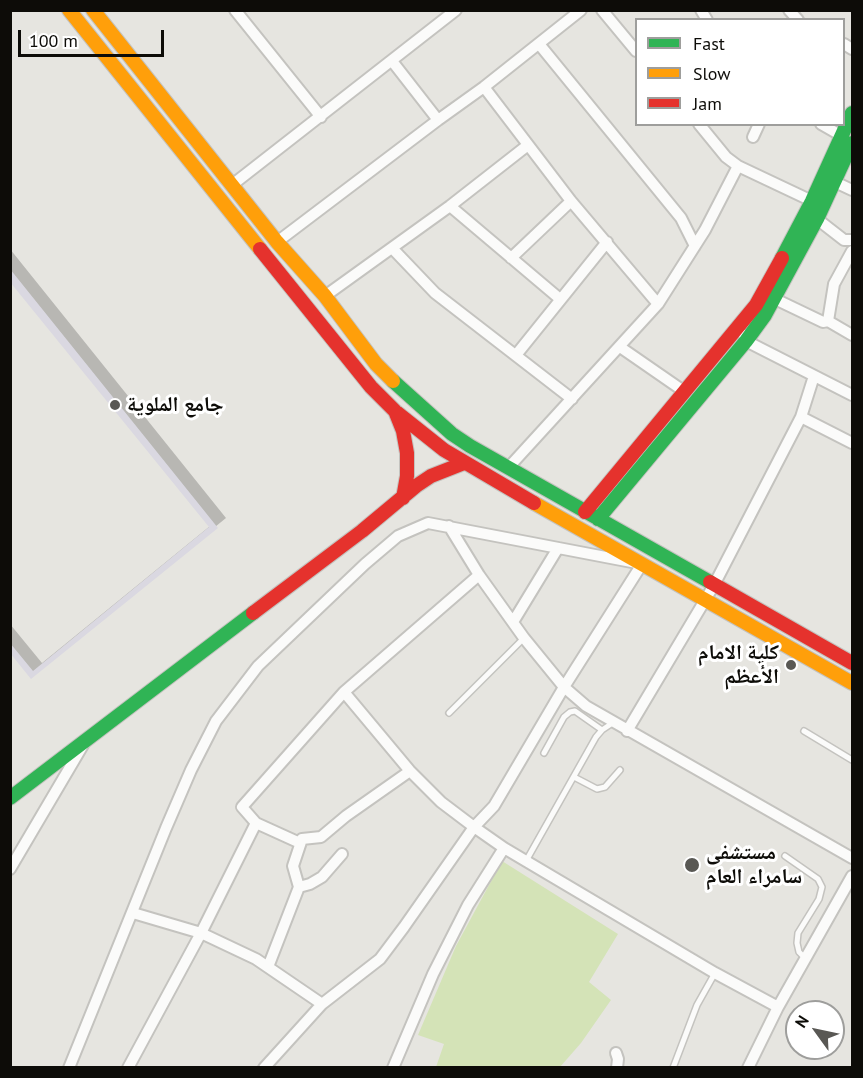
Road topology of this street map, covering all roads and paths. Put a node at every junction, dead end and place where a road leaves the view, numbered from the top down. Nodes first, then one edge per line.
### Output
1 (69, 10) edge
2 (93, 10) edge
3 (235, 10) edge
4 (581, 10) edge
5 (602, 10) edge
6 (449, 12) edge
7 (539, 44) junction
8 (635, 50) edge
9 (392, 61) junction
10 (484, 87) junction
11 (852, 113) edge
12 (321, 117) junction
13 (438, 120) junction
14 (701, 126) edge
15 (758, 126) edge
16 (824, 126) edge
17 (753, 137) dead end
18 (847, 140) edge
19 (528, 145) junction
20 (738, 166) junction
21 (835, 182) junction
22 (232, 185) junction
23 (852, 190) edge
24 (571, 201) junction
25 (812, 201) junction
26 (450, 206) junction
27 (817, 219) junction
28 (852, 240) edge
29 (277, 242) junction
30 (607, 242) junction
31 (695, 246) junction
32 (392, 248) junction
33 (852, 251) edge
34 (511, 258) junction
35 (325, 296) junction
36 (560, 299) junction
37 (775, 299) junction
38 (658, 304) junction
39 (342, 318) junction
40 (828, 321) junction
41 (743, 322) junction
42 (326, 330) junction
43 (852, 335) edge
44 (746, 340) junction
45 (620, 346) junction
46 (516, 355) junction
47 (814, 375) junction
48 (685, 392) junction
49 (852, 395) edge
50 (572, 399) junction
51 (395, 411) junction
52 (801, 417) junction
53 (852, 443) edge
54 (464, 464) junction
55 (509, 467) junction
56 (403, 498) junction
57 (592, 516) junction
58 (449, 526) junction
59 (558, 548) junction
60 (642, 564) junction
61 (479, 575) junction
62 (714, 585) junction
63 (705, 601) junction
64 (513, 622) junction
65 (524, 638) junction
66 (852, 663) edge
67 (852, 683) edge
68 (564, 687) junction
69 (344, 692) junction
70 (449, 713) dead end
71 (614, 723) junction
72 (602, 730) junction
73 (627, 731) junction
74 (804, 731) dead end
75 (85, 743) junction
76 (544, 753) dead end
77 (852, 760) edge
78 (620, 770) dead end
79 (410, 771) junction
80 (574, 777) junction
81 (10, 798) edge
82 (255, 823) junction
83 (474, 827) junction
84 (300, 843) junction
85 (504, 848) junction
86 (342, 854) dead end
87 (785, 856) dead end
88 (852, 858) edge
89 (526, 861) junction
90 (10, 869) edge
91 (852, 876) edge
92 (299, 886) junction
93 (133, 913) junction
94 (201, 933) junction
95 (804, 958) junction
96 (268, 967) junction
97 (715, 973) junction
98 (322, 1004) junction
99 (778, 1007) junction
100 (616, 1053) dead end
101 (69, 1068) edge
102 (128, 1068) edge
103 (264, 1068) edge
104 (393, 1068) edge
105 (617, 1068) edge
106 (673, 1068) edge
107 (748, 1068) edge

1 - 42 main road
2 - 22 main road
3 - 12 street
4 - 7 street
5 - 8 street
6 - 9 street
7 - 10 street
7 - 31 street
9 - 12 street
9 - 13 street
10 - 13 street
10 - 19 street
11 - 18 main road
12 - 22 street
13 - 29 street
14 - 20 street
15 - 17 street
16 - 18 street
18 - 21 main road
18 - 25 main road
19 - 24 street
19 - 26 street
20 - 25 street
20 - 31 street
21 - 23 street
21 - 27 main road
22 - 29 main road
24 - 30 street
24 - 34 street
25 - 41 main road
26 - 32 street
26 - 34 street
27 - 28 street
27 - 37 main road
29 - 35 main road
30 - 36 street
30 - 38 street
31 - 38 street
32 - 35 street
32 - 46 street
33 - 40 street
34 - 36 street
35 - 39 main road
36 - 46 street
37 - 40 street
37 - 44 main road
38 - 45 street
39 - 42 main road
39 - 55 main road
40 - 43 street
41 - 44 street
41 - 48 main road
42 - 51 main road
44 - 47 street
44 - 57 main road
45 - 48 street
45 - 50 street
46 - 50 street
47 - 49 street
47 - 52 street
48 - 57 main road
50 - 55 street
51 - 54 main road
51 - 56 main road
52 - 53 street
52 - 62 street
54 - 56 main road
54 - 60 main road
55 - 57 main road
56 - 75 main road
57 - 62 main road
58 - 59 street
58 - 61 street
58 - 93 street
59 - 60 street
59 - 64 street
60 - 63 main road
60 - 68 street
61 - 64 street
61 - 69 street
62 - 63 street
62 - 66 main road
63 - 67 main road
63 - 73 street
64 - 65 street
65 - 68 street
65 - 70 lane
68 - 71 street
68 - 83 street
69 - 79 street
69 - 82 street
71 - 72 lane
71 - 73 street
72 - 76 lane
72 - 80 lane
73 - 88 street
74 - 77 lane
75 - 81 main road
75 - 90 street
78 - 80 lane
79 - 83 street
79 - 84 street
80 - 89 lane
82 - 84 street
82 - 94 street
83 - 85 street
83 - 98 street
84 - 92 street
85 - 89 street
85 - 104 street
86 - 92 street
87 - 95 lane
89 - 97 street
91 - 95 street
92 - 96 street
93 - 94 street
93 - 101 street
94 - 96 street
94 - 102 street
95 - 99 street
96 - 98 street
97 - 99 street
97 - 106 lane
98 - 103 street
99 - 107 street
100 - 105 street

